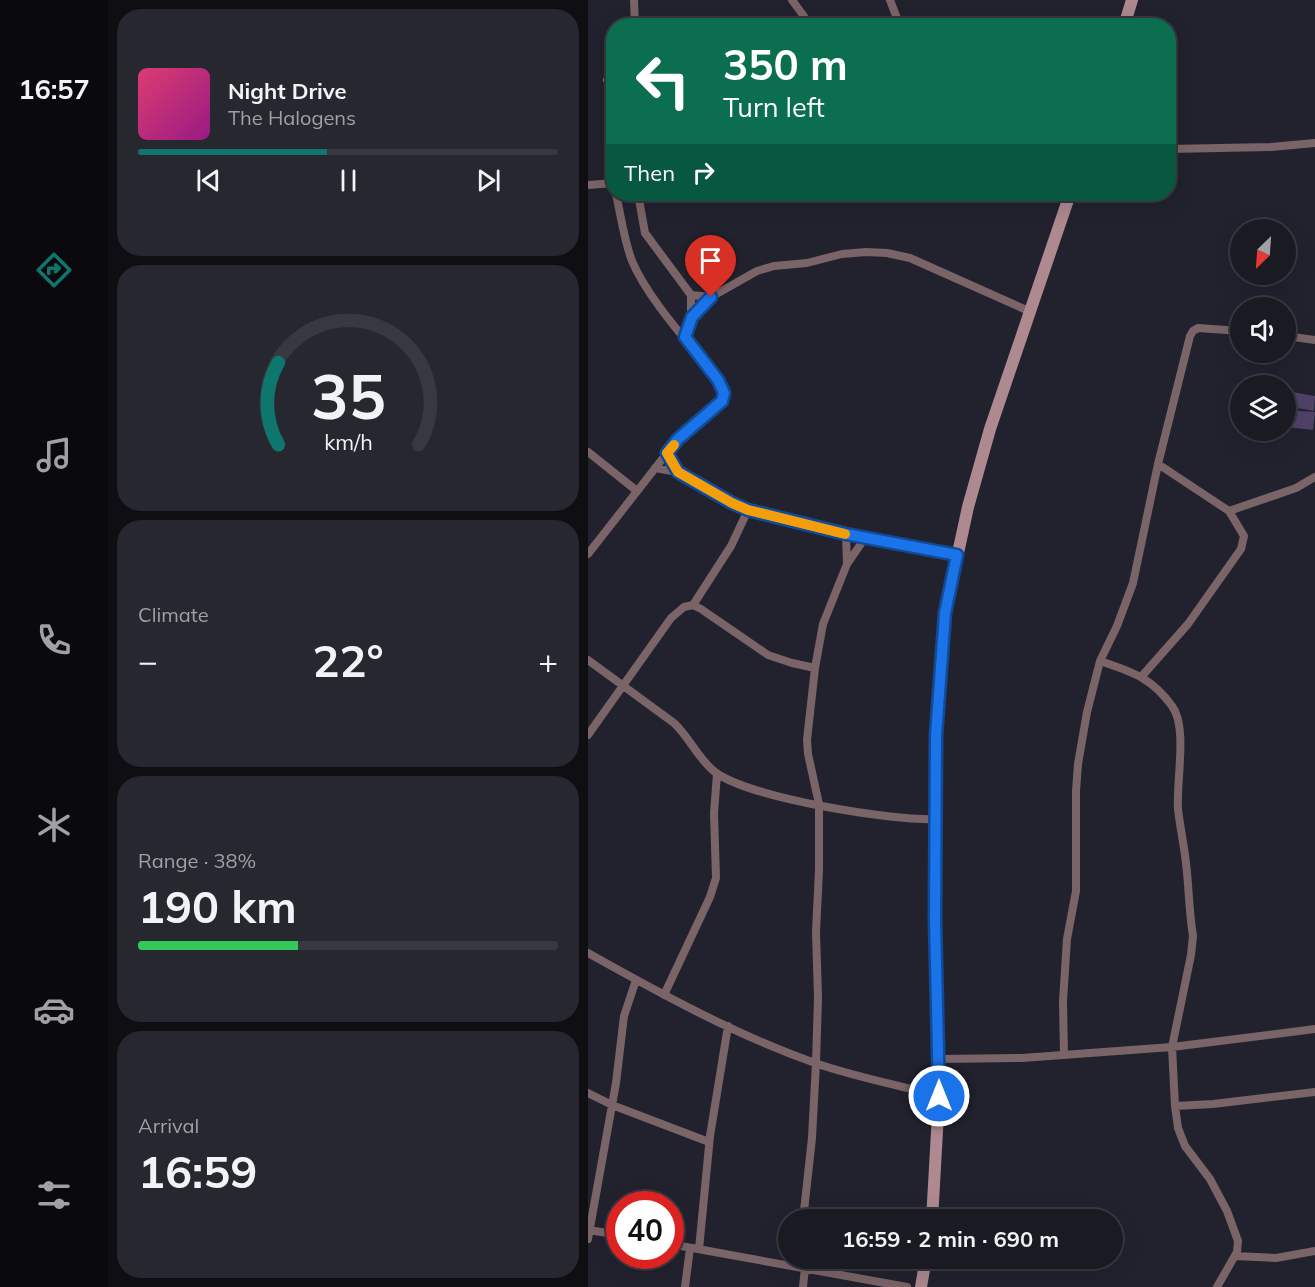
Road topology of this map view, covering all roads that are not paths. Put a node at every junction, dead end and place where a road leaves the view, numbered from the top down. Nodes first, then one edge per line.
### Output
1 (634, 0) edge
2 (792, 0) edge
3 (890, 0) edge
4 (1132, 0) edge
5 (635, 18) edge
6 (805, 18) edge
7 (897, 18) edge
8 (1126, 18) edge
9 (1315, 143) edge
10 (1176, 149) edge
11 (606, 184) edge
12 (588, 185) edge
13 (618, 201) edge
14 (639, 201) edge
15 (1068, 201) edge
16 (691, 295) junction
17 (711, 297) junction
18 (1031, 312) junction
19 (692, 317) junction
20 (1230, 330) edge
21 (685, 337) junction
22 (1296, 337) edge
23 (1315, 339) edge
24 (588, 452) edge
25 (667, 453) junction
26 (1158, 464) junction
27 (655, 468) junction
28 (678, 472) junction
29 (1315, 477) edge
30 (636, 491) junction
31 (748, 510) junction
32 (1229, 511) junction
33 (846, 534) junction
34 (865, 538) junction
35 (588, 554) edge
36 (957, 555) junction
37 (847, 564) junction
38 (693, 605) junction
39 (588, 660) edge
40 (1100, 661) junction
41 (815, 668) junction
42 (1142, 676) junction
43 (622, 685) junction
44 (588, 735) edge
45 (717, 774) junction
46 (819, 804) junction
47 (936, 819) junction
48 (588, 953) edge
49 (636, 980) junction
50 (664, 995) junction
51 (728, 1026) junction
52 (1315, 1029) edge
53 (1172, 1047) junction
54 (1064, 1054) junction
55 (938, 1059) junction
56 (816, 1064) junction
57 (1315, 1092) edge
58 (588, 1093) edge
59 (939, 1096) junction
60 (612, 1105) junction
61 (1175, 1106) junction
62 (710, 1142) junction
63 (804, 1209) edge
64 (933, 1209) edge
65 (589, 1233) edge
66 (606, 1234) edge
67 (684, 1246) edge
68 (695, 1248) junction
69 (1315, 1251) edge
70 (1235, 1256) junction
71 (778, 1261) edge
72 (801, 1269) edge
73 (820, 1269) edge
74 (924, 1269) edge
75 (685, 1287) edge
76 (803, 1287) edge
77 (907, 1287) edge
78 (921, 1287) edge
79 (1217, 1287) edge

1 - 5 street
2 - 6 street
3 - 7 street
4 - 8 street
9 - 10 street
11 - 12 street
13 - 21 street
14 - 16 street
15 - 18 street
16 - 17 street
16 - 19 street
17 - 18 street
17 - 19 street
18 - 36 street
19 - 21 street
20 - 26 street
21 - 25 street
22 - 23 street
24 - 30 street
25 - 27 street
25 - 28 street
26 - 32 street
26 - 40 street
27 - 28 street
27 - 30 street
28 - 31 street
29 - 32 street
30 - 35 street
31 - 33 street
31 - 38 street
32 - 42 street
33 - 34 street
33 - 37 street
34 - 36 street
34 - 37 street
36 - 47 street
37 - 41 street
38 - 41 street
38 - 43 street
39 - 43 street
40 - 42 street
40 - 54 street
41 - 46 street
42 - 53 street
43 - 44 street
43 - 45 street
45 - 46 street
45 - 50 street
46 - 47 street
46 - 56 street
47 - 55 street
48 - 49 street
49 - 50 street
49 - 60 street
50 - 51 street
51 - 56 street
51 - 62 street
52 - 53 street
53 - 54 street
53 - 61 street
54 - 55 street
55 - 59 street
56 - 59 street
56 - 63 street
57 - 61 street
58 - 60 street
59 - 64 street
60 - 62 street
60 - 65 street
61 - 70 street
62 - 68 street
65 - 66 street
67 - 68 street
68 - 71 street
68 - 75 street
69 - 70 street
70 - 79 street
72 - 76 street
73 - 77 street
74 - 78 street

